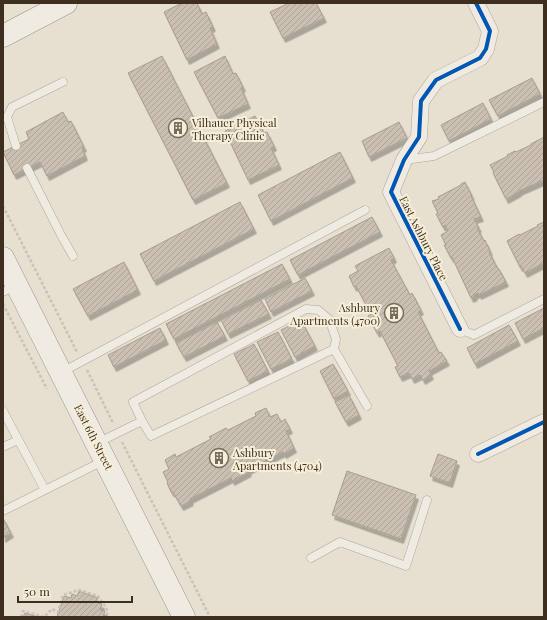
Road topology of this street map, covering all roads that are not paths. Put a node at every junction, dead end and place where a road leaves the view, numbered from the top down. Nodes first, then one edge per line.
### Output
1 (66, 3) edge
2 (476, 3) edge
3 (3, 36) edge
4 (63, 82) dead end
5 (544, 102) edge
6 (16, 146) dead end
7 (404, 160) junction
8 (27, 168) dead end
9 (365, 210) dead end
10 (73, 256) dead end
11 (3, 258) edge
12 (10, 288) edge
13 (544, 299) edge
14 (460, 329) joint
15 (334, 349) junction
16 (61, 372) junction
17 (367, 406) dead end
18 (3, 411) edge
19 (142, 421) junction
20 (544, 422) edge
21 (18, 440) junction
22 (3, 447) edge
23 (101, 451) junction
24 (478, 454) dead end
25 (45, 490) junction
26 (427, 500) dead end
27 (3, 511) edge
28 (311, 558) dead end
29 (184, 617) edge

1 - 3 main road
2 - 7 street, East Ashbury Place
4 - 6 lane
5 - 7 lane
7 - 14 street, East Ashbury Place
8 - 10 lane
9 - 16 lane
11 - 12 main road, East 6th Street
12 - 16 main road, East 6th Street
13 - 14 lane
15 - 17 lane
15 - 19 lane
15 - 19 lane
16 - 23 main road, East 6th Street
18 - 21 lane
19 - 23 lane
20 - 24 street
21 - 22 lane
21 - 25 lane
23 - 25 lane
23 - 29 main road, East 6th Street
25 - 27 lane
26 - 28 lane

